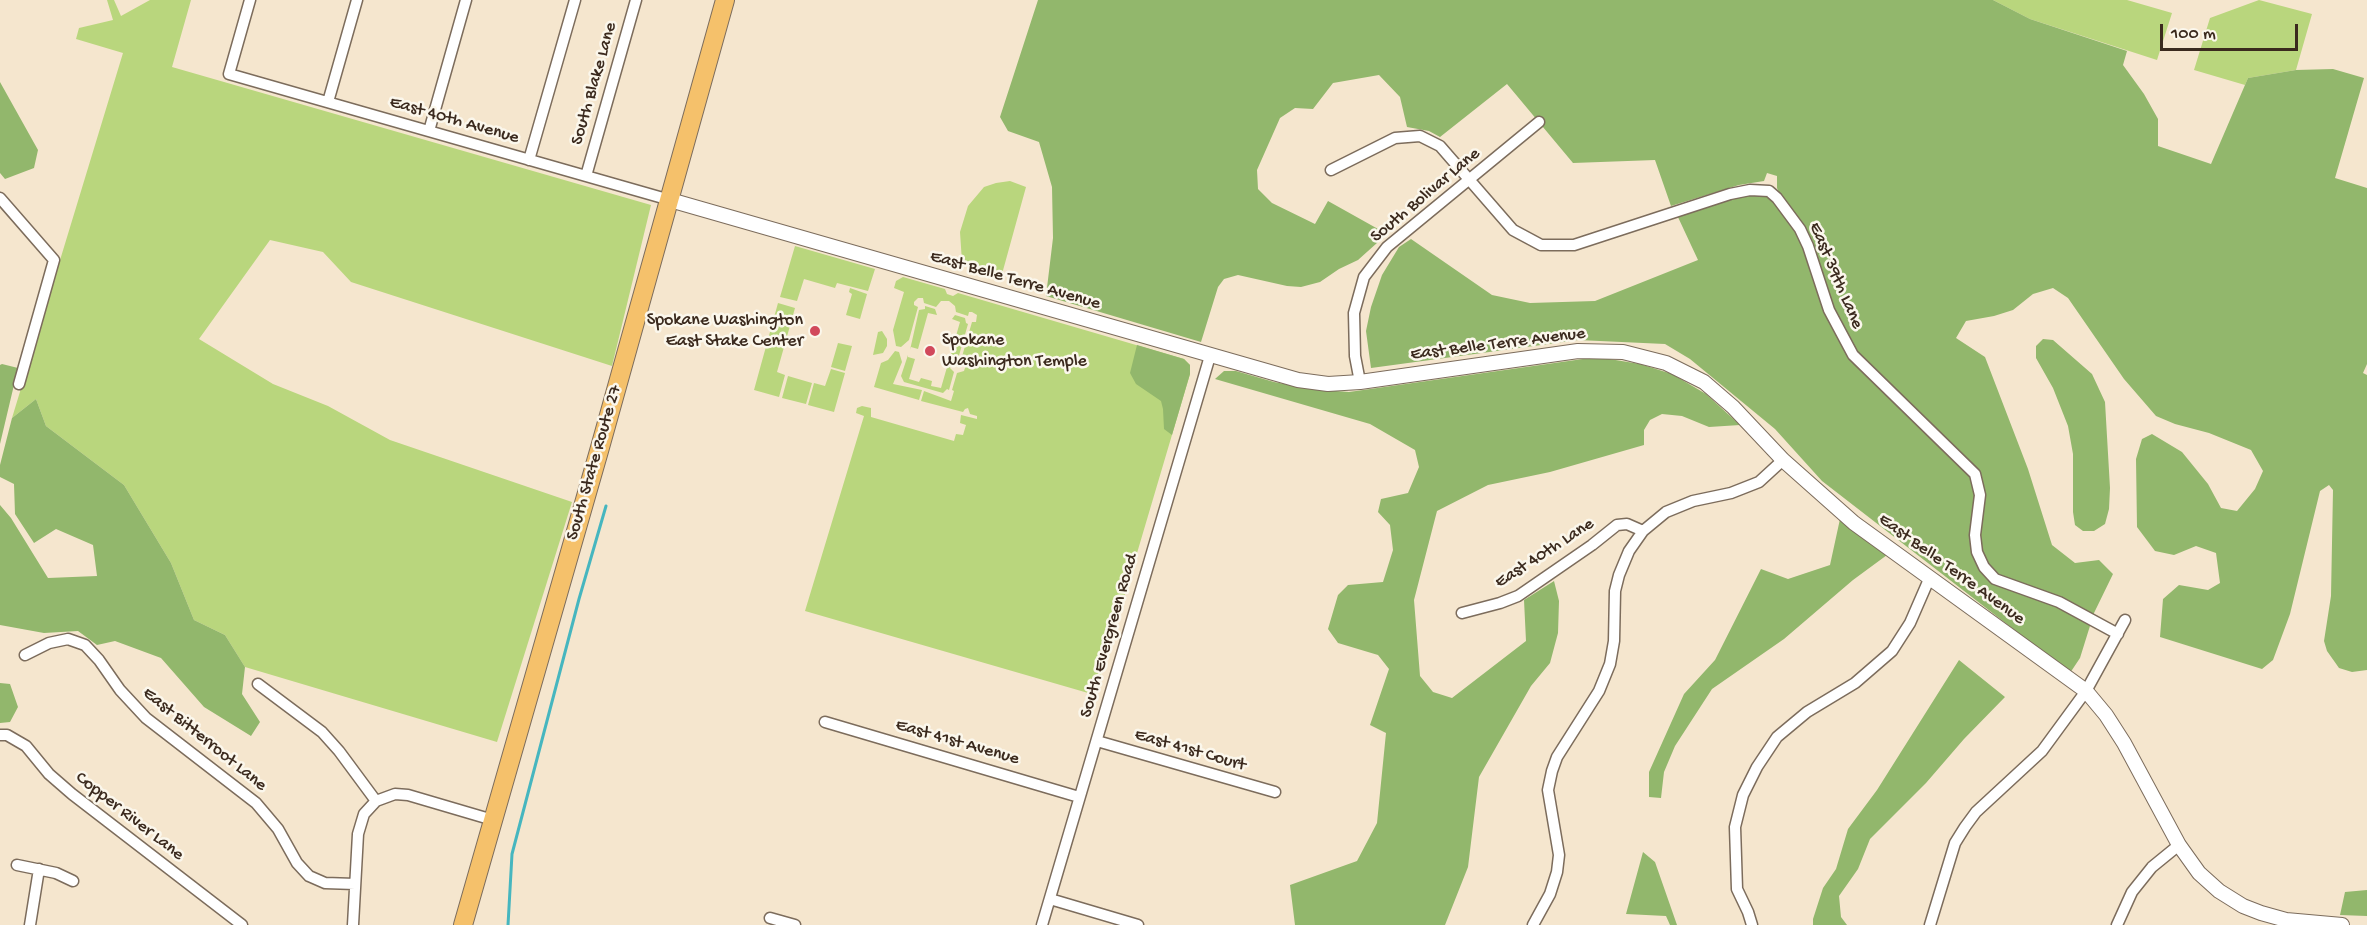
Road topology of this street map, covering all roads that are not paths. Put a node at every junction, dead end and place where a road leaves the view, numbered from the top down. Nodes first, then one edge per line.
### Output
1 (250, 0) edge
2 (357, 0) edge
3 (466, 0) edge
4 (575, 0) edge
5 (636, 0) edge
6 (725, 0) edge
7 (327, 102) junction
8 (1539, 122) dead end
9 (429, 131) junction
10 (529, 160) junction
11 (1331, 170) dead end
12 (586, 176) junction
13 (1470, 180) junction
14 (0, 198) edge
15 (670, 200) junction
16 (1210, 356) junction
17 (1360, 382) junction
18 (19, 384) dead end
19 (1783, 460) junction
20 (1643, 531) junction
21 (1930, 577) junction
22 (1462, 613) dead end
23 (2125, 620) dead end
24 (2118, 634) junction
25 (24, 655) dead end
26 (258, 684) dead end
27 (2086, 691) junction
28 (825, 722) dead end
29 (0, 735) edge
30 (1097, 741) junction
31 (1275, 792) dead end
32 (1080, 796) junction
33 (376, 801) junction
34 (493, 820) junction
35 (2179, 845) junction
36 (17, 865) dead end
37 (39, 869) junction
38 (73, 881) dead end
39 (355, 884) junction
40 (1050, 899) junction
41 (770, 918) dead end
42 (30, 925) edge
43 (242, 925) edge
44 (353, 925) edge
45 (463, 925) edge
46 (795, 925) edge
47 (1042, 925) edge
48 (1138, 925) edge
49 (1533, 925) edge
50 (1752, 925) edge
51 (1930, 925) edge
52 (2117, 925) edge
53 (2342, 925) edge

1 - 7 street, East 40th Avenue
2 - 7 street
3 - 9 street
4 - 10 street
5 - 12 street, South Blake Lane
6 - 15 main road, South State Route 27
7 - 9 street, East 40th Avenue
8 - 13 street, South Bolivar Lane
9 - 10 street, East 40th Avenue
10 - 12 street, East 40th Avenue
11 - 13 street, East 39th Lane
12 - 15 street, East 40th Avenue
13 - 17 street, South Bolivar Lane
13 - 24 street, East 39th Lane
14 - 18 street
15 - 16 street, East Belle Terre Avenue
15 - 34 main road, South State Route 27
16 - 17 street, East Belle Terre Avenue
16 - 30 street, South Evergreen Road
17 - 19 street, East Belle Terre Avenue
19 - 20 street
19 - 21 street, East Belle Terre Avenue
20 - 22 street, East 40th Lane
20 - 49 street
21 - 27 street, East Belle Terre Avenue
21 - 50 street
23 - 24 street
24 - 27 street
25 - 39 street, East Bitterroot Lane
26 - 33 street
27 - 35 street, East Belle Terre Avenue
27 - 51 street
28 - 32 street, East 41st Avenue
29 - 43 street, Copper River Lane
30 - 31 street, East 41st Court
30 - 32 street, South Evergreen Road
32 - 40 street, South Evergreen Road
33 - 34 street
33 - 39 street
34 - 45 main road, South State Route 27
35 - 52 street
35 - 53 street, East Belle Terre Avenue
36 - 37 street
37 - 38 street
37 - 42 street
39 - 44 street
40 - 47 street, South Evergreen Road
40 - 48 street
41 - 46 street

